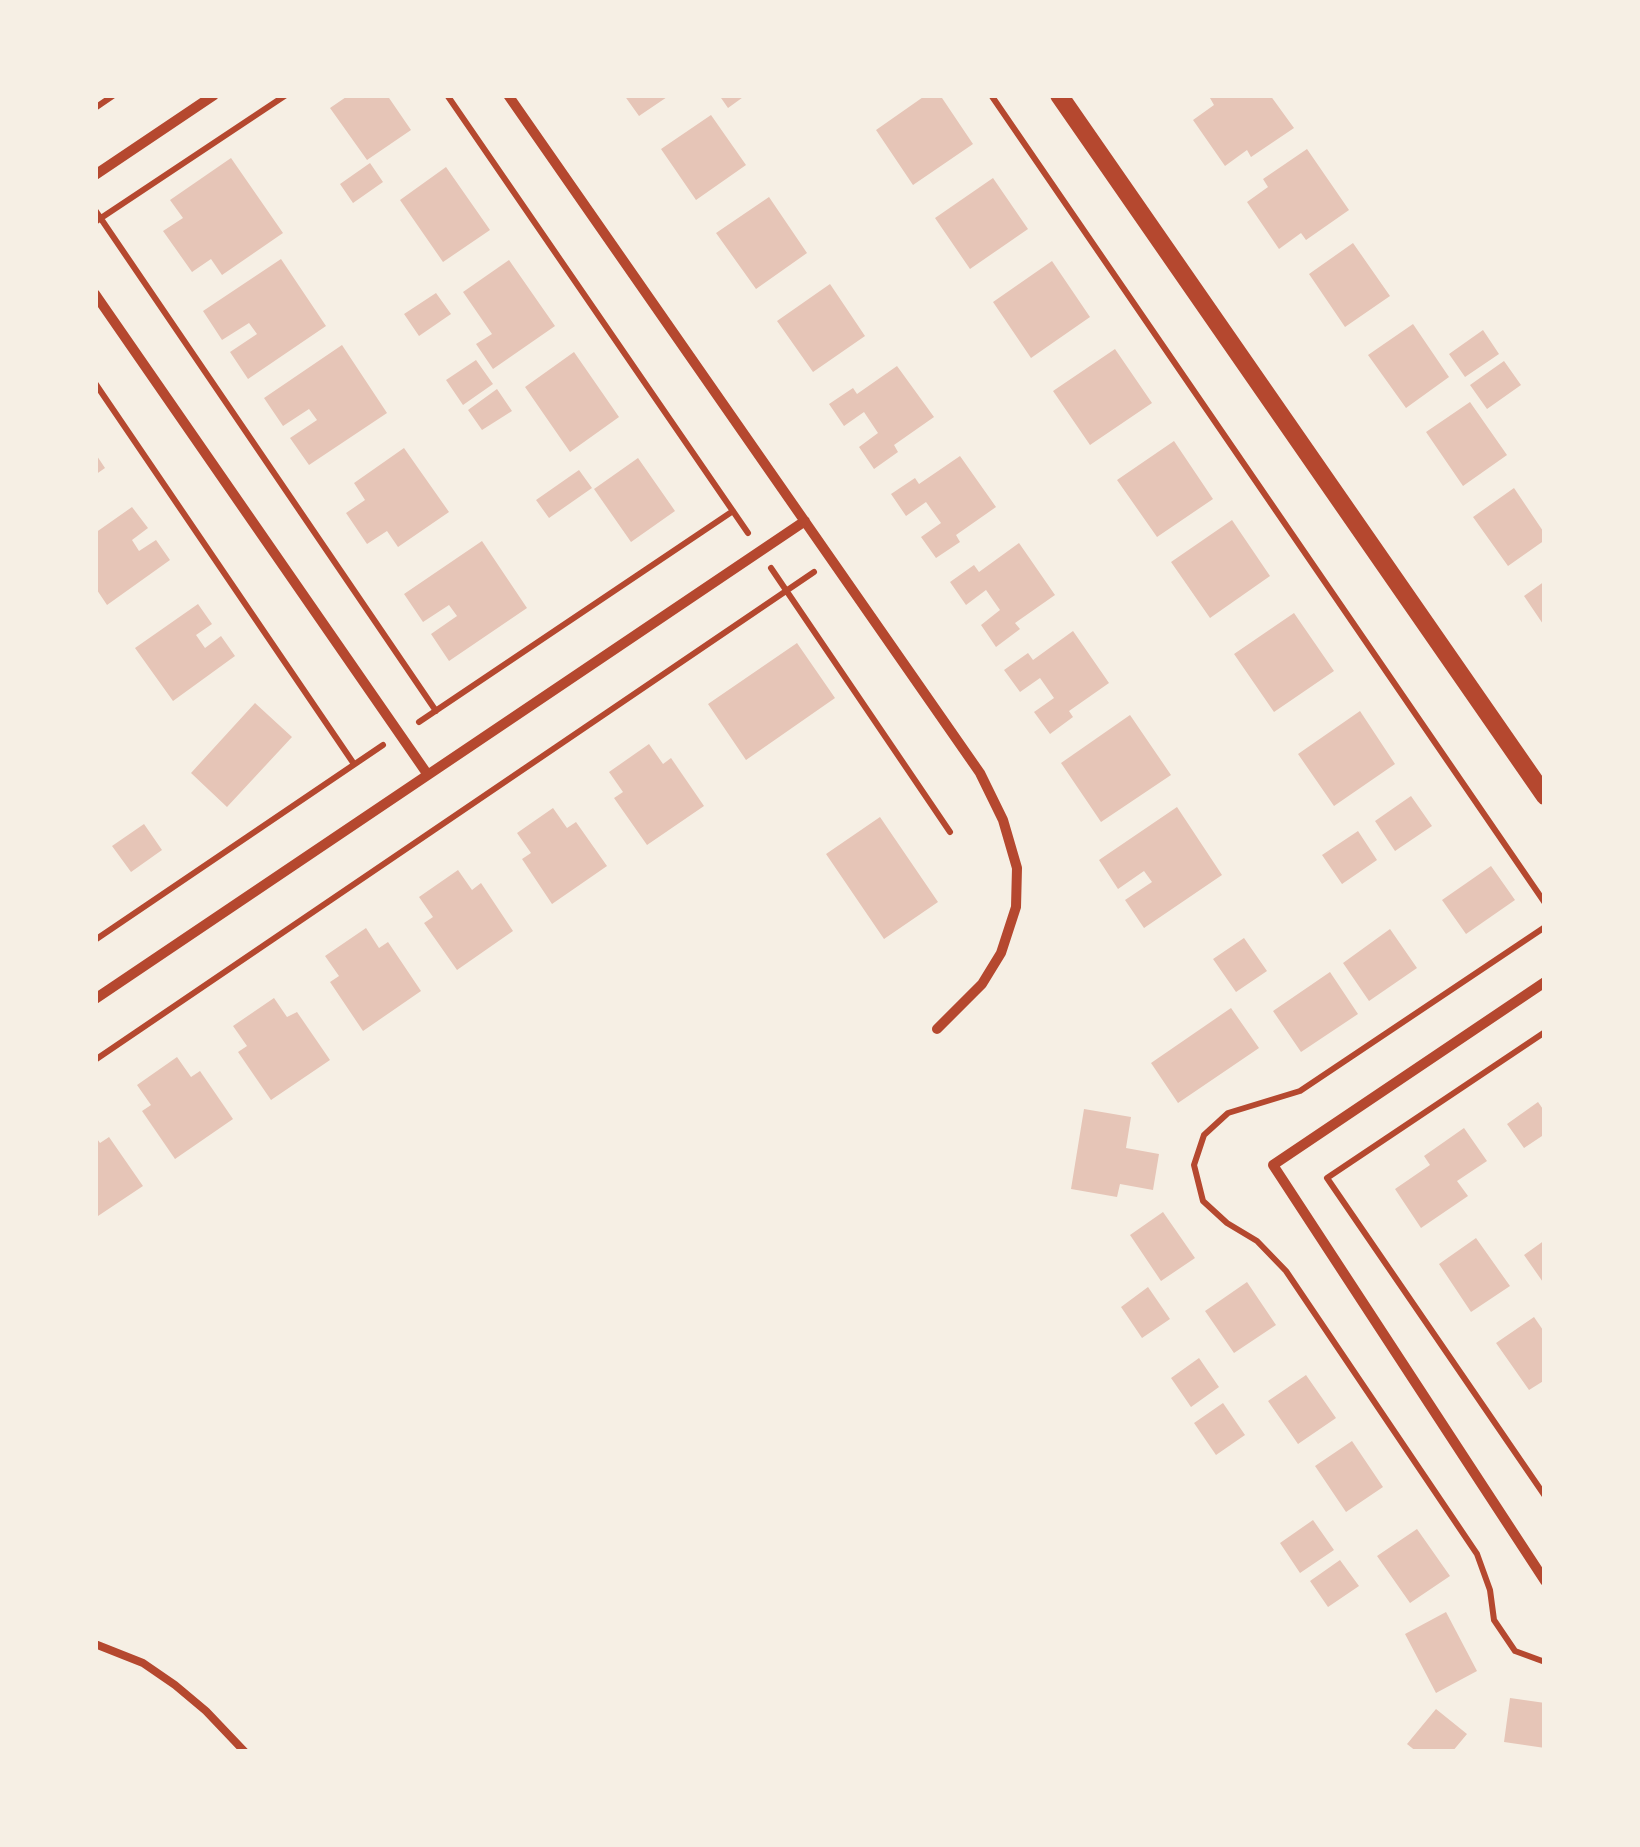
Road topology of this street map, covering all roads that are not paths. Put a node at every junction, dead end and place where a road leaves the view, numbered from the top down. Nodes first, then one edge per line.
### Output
1 (214, 95) edge
2 (508, 95) edge
3 (1059, 95) edge
4 (95, 175) edge
5 (95, 294) edge
6 (805, 521) junction
7 (428, 775) junction
8 (1545, 796) edge
9 (1545, 982) edge
10 (95, 999) edge
11 (937, 1030) dead end
12 (1545, 1581) edge
13 (95, 1644) edge
14 (245, 1752) edge

1 - 4 street
2 - 6 street
3 - 8 street
5 - 7 street
6 - 7 street
6 - 11 street
7 - 10 street
9 - 12 street
13 - 14 lane

